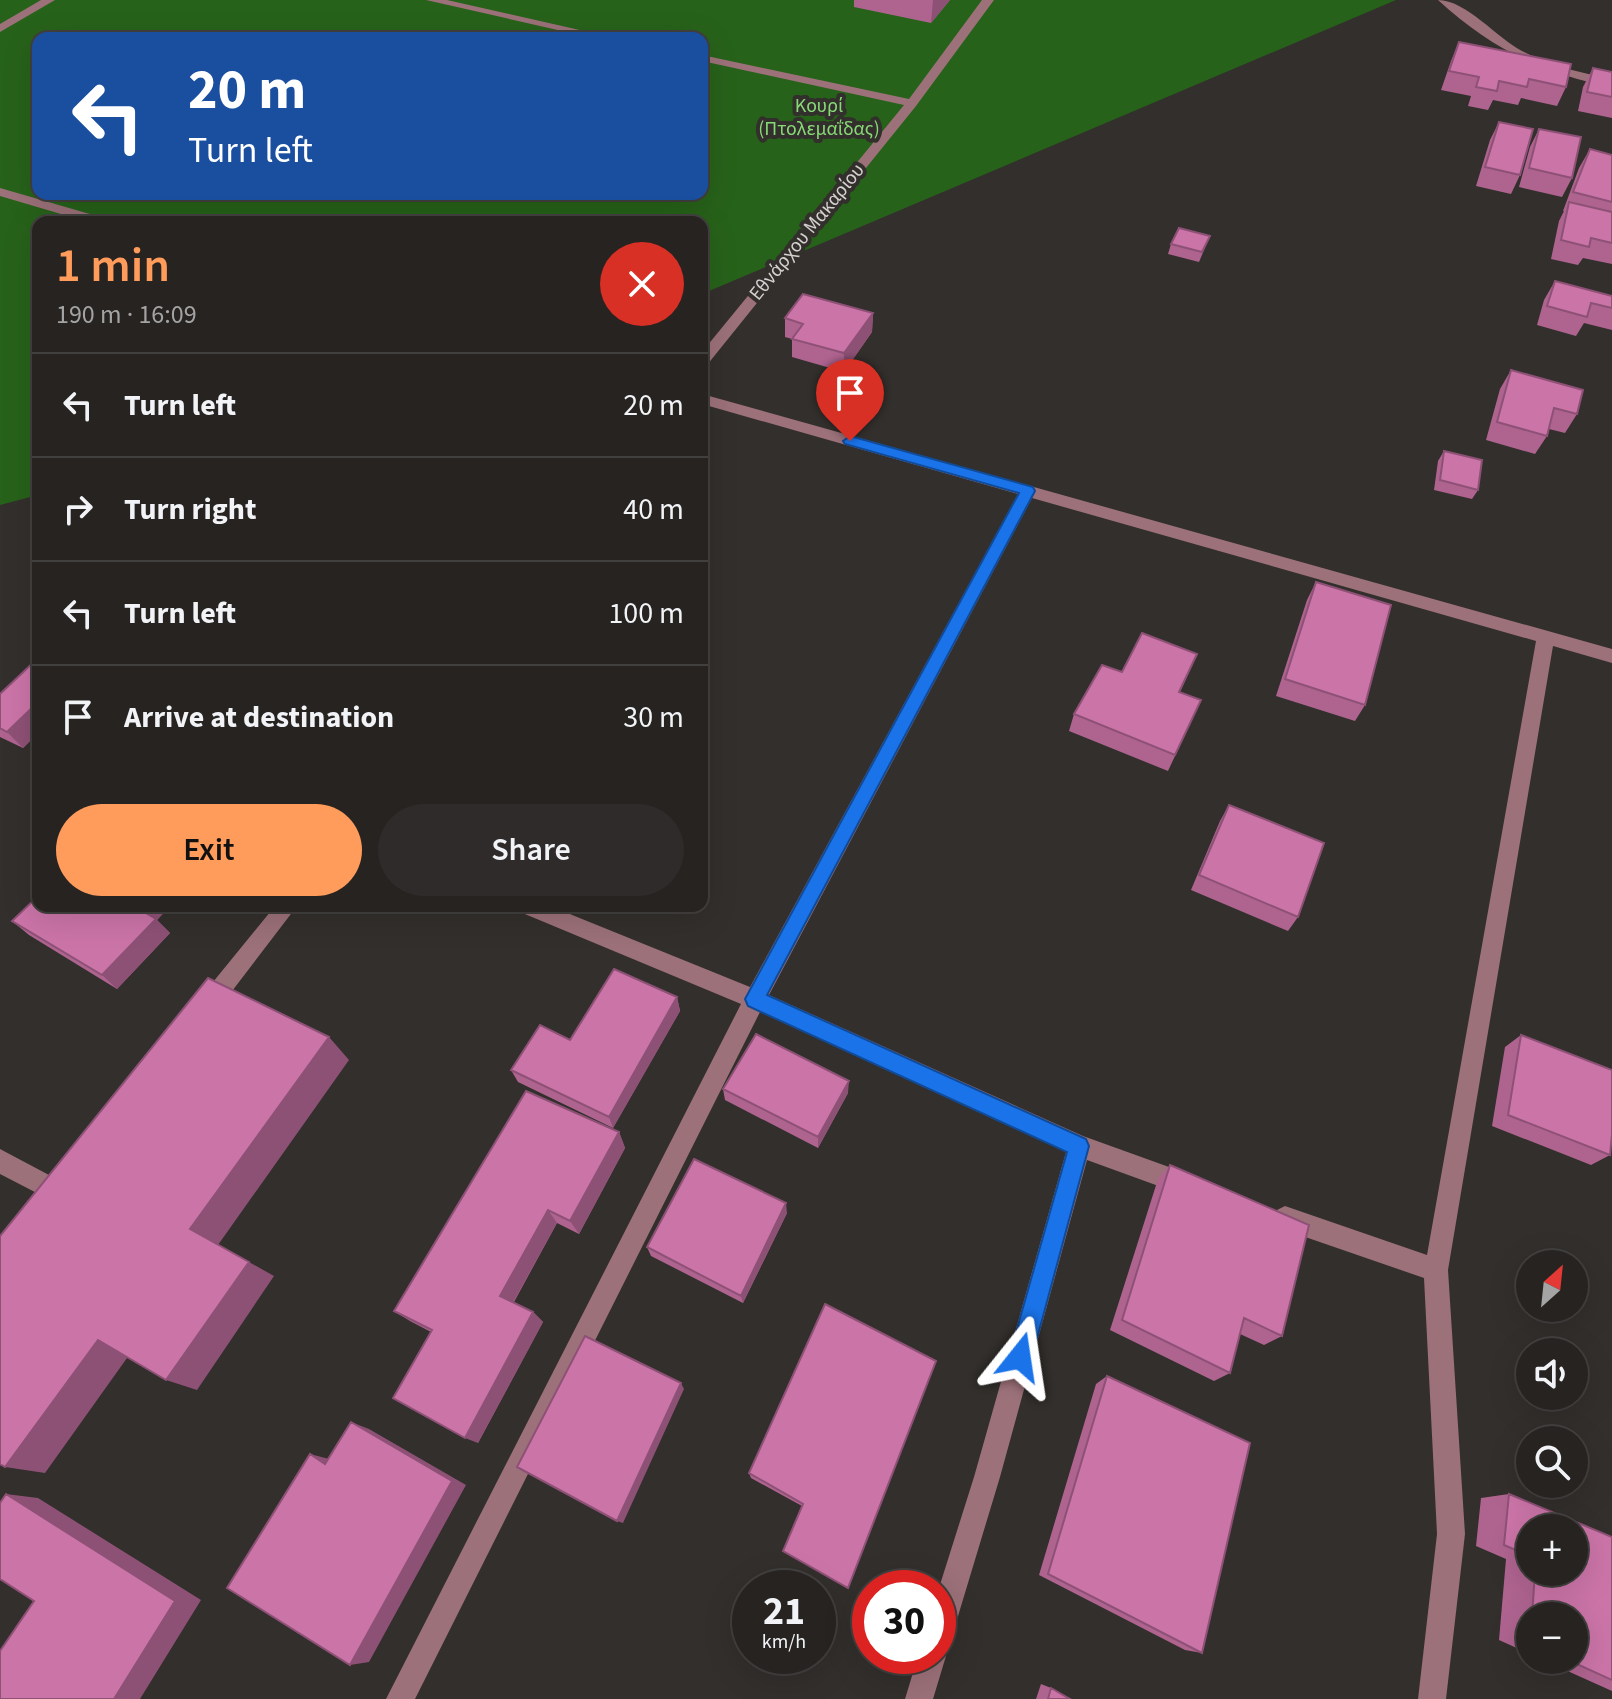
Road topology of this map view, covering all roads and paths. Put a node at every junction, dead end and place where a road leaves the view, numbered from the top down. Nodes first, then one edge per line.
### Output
1 (49, 0) edge
2 (432, 0) edge
3 (988, 0) edge
4 (1444, 0) edge
5 (0, 29) edge
6 (581, 32) edge
7 (708, 59) edge
8 (1612, 83) edge
9 (912, 103) junction
10 (0, 192) edge
11 (82, 216) edge
12 (708, 355) edge
13 (708, 401) edge
14 (1028, 491) junction
15 (1546, 637) junction
16 (1612, 656) edge
17 (282, 912) edge
18 (542, 912) edge
19 (755, 999) junction
20 (197, 1018) edge
21 (1079, 1146) junction
22 (0, 1161) edge
23 (58, 1192) edge
24 (1213, 1193) edge
25 (1257, 1208) edge
26 (1436, 1270) junction
27 (956, 1578) edge
28 (927, 1674) edge
29 (400, 1699) edge
30 (919, 1699) edge
31 (1432, 1699) edge

1 - 5 street
2 - 6 street
3 - 9 street, Εθνάρχου Μακαρίου
4 - 8 street
7 - 9 street
9 - 12 street, Εθνάρχου Μακαρίου
10 - 11 street
13 - 14 street
14 - 15 street
14 - 19 street
15 - 16 street
15 - 26 street
17 - 20 street
18 - 19 street
19 - 21 street
19 - 29 street
21 - 24 street
21 - 27 street
22 - 23 street
25 - 26 street
26 - 31 street
28 - 30 street

